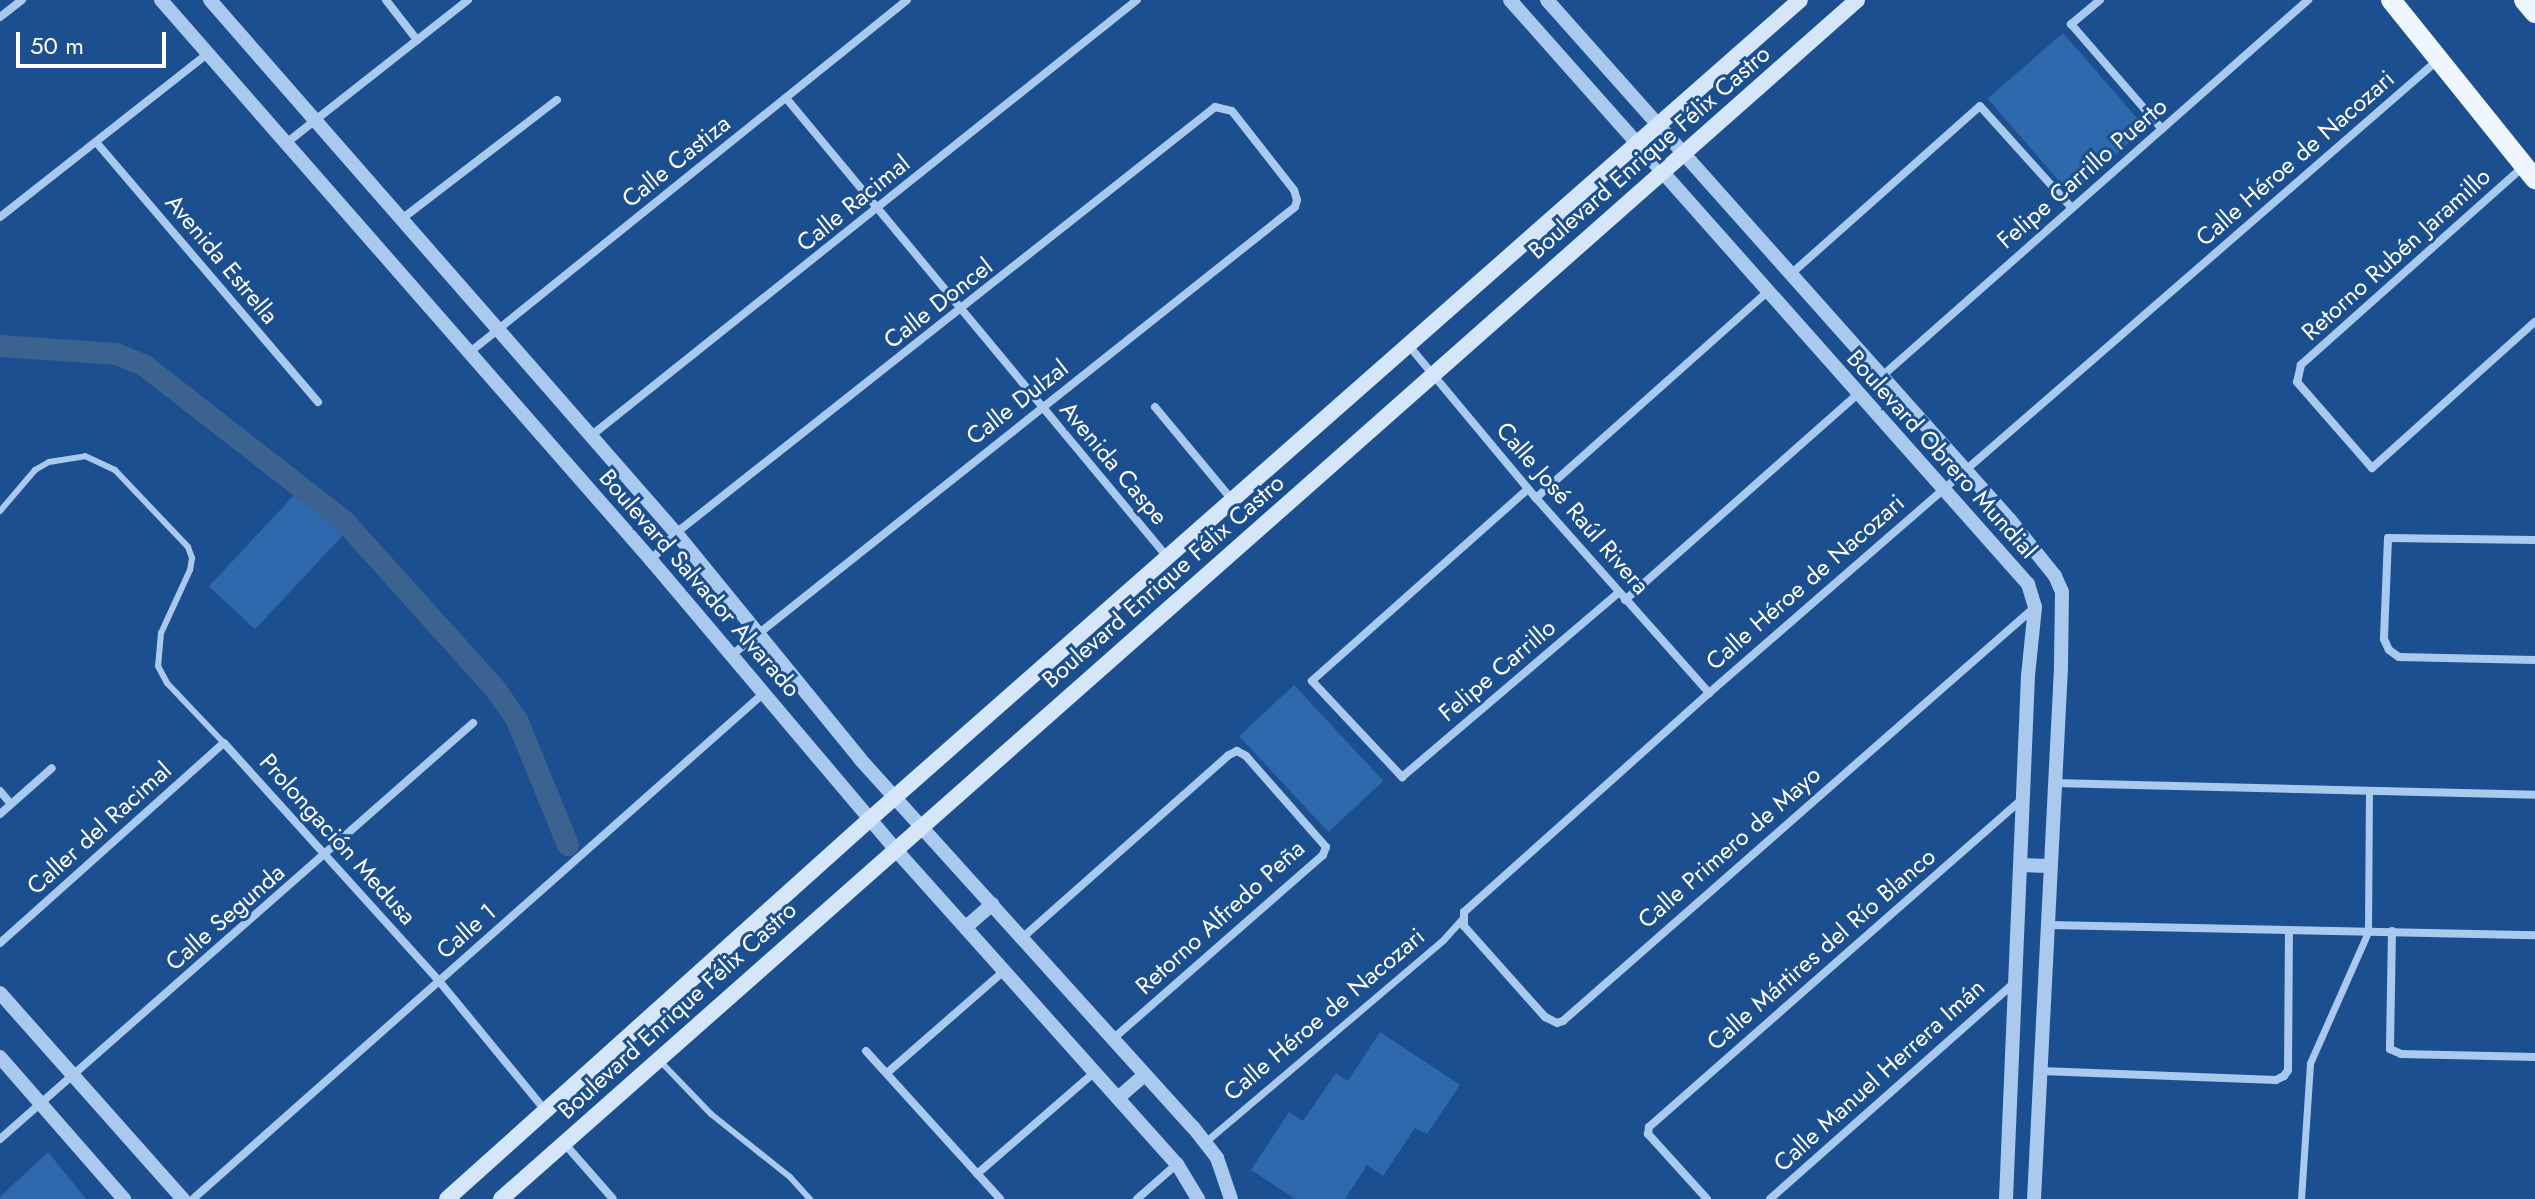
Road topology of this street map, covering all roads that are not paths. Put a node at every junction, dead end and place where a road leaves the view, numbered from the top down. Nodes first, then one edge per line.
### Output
1 (22, 0) edge
2 (161, 0) edge
3 (210, 0) edge
4 (386, 0) edge
5 (468, 0) edge
6 (907, 0) edge
7 (1137, 0) edge
8 (1510, 0) edge
9 (1547, 0) edge
10 (1800, 0) edge
11 (1857, 0) edge
12 (2100, 0) edge
13 (2308, 0) edge
14 (2391, 0) edge
15 (2524, 0) edge
16 (2535, 13) edge
17 (0, 17) edge
18 (417, 40) junction
19 (207, 54) junction
20 (2439, 59) junction
21 (786, 98) junction
22 (557, 100) dead end
23 (1225, 108) joint
24 (317, 119) junction
25 (1659, 124) junction
26 (2162, 129) junction
27 (96, 142) junction
28 (1637, 144) junction
29 (285, 145) junction
30 (1684, 152) junction
31 (2531, 171) edge
32 (1663, 172) junction
33 (2072, 208) junction
34 (878, 209) junction
35 (0, 217) edge
36 (403, 218) junction
37 (1792, 273) junction
38 (1768, 291) junction
39 (962, 310) junction
40 (1830, 318) junction
41 (2535, 322) edge
42 (499, 330) junction
43 (1808, 336) junction
44 (1410, 347) junction
45 (470, 352) junction
46 (1433, 374) junction
47 (1881, 377) junction
48 (1859, 393) junction
49 (318, 402) dead end
50 (1042, 407) junction
51 (1155, 407) dead end
52 (592, 435) junction
53 (1965, 471) junction
54 (1528, 489) junction
55 (1944, 489) junction
56 (1536, 498) junction
57 (1233, 501) junction
58 (0, 511) edge
59 (676, 533) junction
60 (2535, 540) edge
61 (1168, 558) junction
62 (651, 560) junction
63 (1622, 596) junction
64 (2035, 607) junction
65 (758, 632) junction
66 (733, 654) junction
67 (2535, 660) edge
68 (765, 691) junction
69 (1709, 693) junction
70 (473, 723) dead end
71 (224, 743) junction
72 (52, 768) dead end
73 (2053, 783) junction
74 (2369, 790) junction
75 (0, 791) edge
76 (2535, 795) edge
77 (896, 798) junction
78 (2023, 798) junction
79 (11, 804) junction
80 (0, 814) edge
81 (870, 819) junction
82 (921, 826) junction
83 (895, 849) junction
84 (327, 855) junction
85 (2020, 865) junction
86 (2051, 866) junction
87 (992, 904) junction
88 (1462, 919) junction
89 (2049, 925) junction
90 (966, 927) junction
91 (2392, 931) junction
92 (2289, 932) junction
93 (2368, 932) junction
94 (2535, 935) edge
95 (1022, 938) junction
96 (0, 943) edge
97 (1005, 970) junction
98 (439, 981) junction
99 (2015, 981) junction
100 (0, 993) edge
101 (1113, 1039) junction
102 (866, 1051) dead end
103 (0, 1057) edge
104 (2535, 1057) edge
105 (658, 1060) junction
106 (1096, 1071) junction
107 (2041, 1071) junction
108 (887, 1073) junction
109 (73, 1075) junction
110 (1144, 1075) junction
111 (1118, 1098) junction
112 (40, 1103) junction
113 (545, 1111) junction
114 (0, 1139) edge
115 (1205, 1142) junction
116 (564, 1143) junction
117 (1177, 1164) junction
118 (977, 1174) junction
119 (124, 1199) edge
120 (183, 1199) edge
121 (193, 1199) edge
122 (447, 1199) edge
123 (501, 1199) edge
124 (613, 1199) edge
125 (810, 1199) edge
126 (1000, 1199) edge
127 (1137, 1199) edge
128 (1198, 1199) edge
129 (1231, 1199) edge
130 (1707, 1199) edge
131 (1770, 1199) edge
132 (2006, 1199) edge
133 (2034, 1199) edge
134 (2301, 1199) edge

1 - 17 street
2 - 19 street, Boulevard Salvador Alvarado
3 - 24 street, Boulevard Salvador Alvarado
4 - 18 street
5 - 18 street
6 - 21 street, Calle Castiza
7 - 34 street, Calle Racimal
8 - 28 street, Boulevard Obrero Mundial
9 - 25 street, Boulevard Obrero Mundial
10 - 25 main road, Boulevard Enrique Félix Castro
11 - 30 main road, Boulevard Enrique Félix Castro
12 - 26 street
13 - 26 street, Felipe Carrillo Puerto
14 - 20 main road
15 - 16 main road
18 - 24 street
19 - 27 street
19 - 29 street, Boulevard Salvador Alvarado
20 - 31 main road
20 - 53 street, Calle Héroe de Nacozari
21 - 34 street, Avenida Caspe
21 - 42 street, Calle Castiza
22 - 36 street
23 - 39 street, Calle Doncel
23 - 50 street, Calle Dulzal
24 - 29 street
24 - 36 street, Boulevard Salvador Alvarado
25 - 28 main road, Boulevard Enrique Félix Castro
25 - 30 street, Boulevard Obrero Mundial
26 - 33 street, Felipe Carrillo Puerto
27 - 35 street
27 - 49 street, Avenida Estrella
28 - 32 street, Boulevard Obrero Mundial
28 - 44 main road, Boulevard Enrique Félix Castro
29 - 45 street, Boulevard Salvador Alvarado
30 - 32 main road, Boulevard Enrique Félix Castro
30 - 37 street, Boulevard Obrero Mundial
31 - 41 street, Retorno Rubén Jaramillo
32 - 38 street, Boulevard Obrero Mundial
32 - 46 main road, Boulevard Enrique Félix Castro
33 - 37 street
33 - 47 street, Felipe Carrillo Puerto
34 - 39 street, Avenida Caspe
34 - 52 street, Calle Racimal
36 - 42 street, Boulevard Salvador Alvarado
37 - 40 street, Boulevard Obrero Mundial
38 - 43 street, Boulevard Obrero Mundial
38 - 56 street
39 - 50 street, Avenida Caspe
39 - 59 street, Calle Doncel
40 - 43 street
40 - 47 street, Boulevard Obrero Mundial
42 - 45 street, Calle Castiza
42 - 52 street, Boulevard Salvador Alvarado
43 - 48 street, Boulevard Obrero Mundial
44 - 46 street, Calle José Raúl Rivera
44 - 57 main road, Boulevard Enrique Félix Castro
45 - 62 street, Boulevard Salvador Alvarado
46 - 54 street, Calle José Raúl Rivera
46 - 82 main road, Boulevard Enrique Félix Castro
47 - 53 street, Boulevard Obrero Mundial
48 - 55 street, Boulevard Obrero Mundial
48 - 63 street, Felipe Carrillo
50 - 61 street, Avenida Caspe
50 - 65 street, Calle Dulzal
51 - 57 street
52 - 59 street, Boulevard Salvador Alvarado
53 - 55 street, Calle Héroe de Nacozari
53 - 73 street, Boulevard Obrero Mundial
54 - 56 street, Calle José Raúl Rivera
54 - 63 street, Felipe Carrillo
55 - 64 street, Boulevard Obrero Mundial
55 - 69 street, Calle Héroe de Nacozari
56 - 63 street, Calle José Raúl Rivera
57 - 61 main road, Boulevard Enrique Félix Castro
58 - 71 lane
59 - 62 street, Calle Doncel
59 - 65 street, Boulevard Salvador Alvarado
60 - 67 street
61 - 77 main road, Boulevard Enrique Félix Castro
62 - 66 street, Boulevard Salvador Alvarado
63 - 69 street, Calle José Raúl Rivera
64 - 78 street
64 - 88 street, Calle Primero de Mayo
65 - 66 street, Calle Dulzal
65 - 77 street, Boulevard Salvador Alvarado
66 - 68 street, Boulevard Salvador Alvarado
68 - 81 street, Boulevard Salvador Alvarado
68 - 98 street, Calle 1
69 - 88 street, Calle Héroe de Nacozari
70 - 84 street, Calle Segunda
71 - 84 street, Prolongación Medusa
71 - 96 street, Caller del Racimal
72 - 79 street
73 - 74 street
73 - 86 street, Boulevard Obrero Mundial
74 - 76 street
74 - 93 street
75 - 79 street
77 - 81 main road, Boulevard Enrique Félix Castro
77 - 82 street, Boulevard Salvador Alvarado
78 - 85 street
78 - 130 street, Calle Mártires del Río Blanco
79 - 80 street
81 - 83 street, Boulevard Salvador Alvarado
81 - 113 main road, Boulevard Enrique Félix Castro
82 - 83 main road, Boulevard Enrique Félix Castro
82 - 87 street, Boulevard Salvador Alvarado
83 - 90 street, Boulevard Salvador Alvarado
83 - 105 main road, Boulevard Enrique Félix Castro
84 - 98 street, Prolongación Medusa
84 - 109 street, Calle Segunda
85 - 86 street
85 - 99 street
86 - 89 street, Boulevard Obrero Mundial
87 - 90 street
87 - 95 street, Boulevard Salvador Alvarado
88 - 115 street, Calle Héroe de Nacozari
89 - 92 street
89 - 107 street, Boulevard Obrero Mundial
90 - 97 street, Boulevard Salvador Alvarado
91 - 93 street
91 - 94 street
91 - 104 street
92 - 93 street
92 - 107 street
93 - 134 street
95 - 101 street, Boulevard Salvador Alvarado
95 - 101 street, Retorno Alfredo Peña
97 - 106 street, Boulevard Salvador Alvarado
97 - 108 street
98 - 113 street, Prolongación Medusa
98 - 121 street, Calle 1
99 - 131 street, Calle Manuel Herrera Imán
99 - 132 street
100 - 109 street
101 - 110 street, Boulevard Salvador Alvarado
102 - 108 street
103 - 112 street
105 - 116 main road, Boulevard Enrique Félix Castro
105 - 125 lane
106 - 111 street, Boulevard Salvador Alvarado
106 - 118 street
107 - 133 street, Boulevard Obrero Mundial
108 - 118 street
109 - 112 street, Calle Segunda
109 - 120 street
110 - 111 street
110 - 115 street, Boulevard Salvador Alvarado
111 - 117 street, Boulevard Salvador Alvarado
112 - 114 street, Calle Segunda
112 - 119 street
113 - 122 main road, Boulevard Enrique Félix Castro
115 - 129 street, Boulevard Salvador Alvarado
116 - 123 main road, Boulevard Enrique Félix Castro
116 - 124 street
117 - 127 street
117 - 128 street, Boulevard Salvador Alvarado
118 - 126 street

